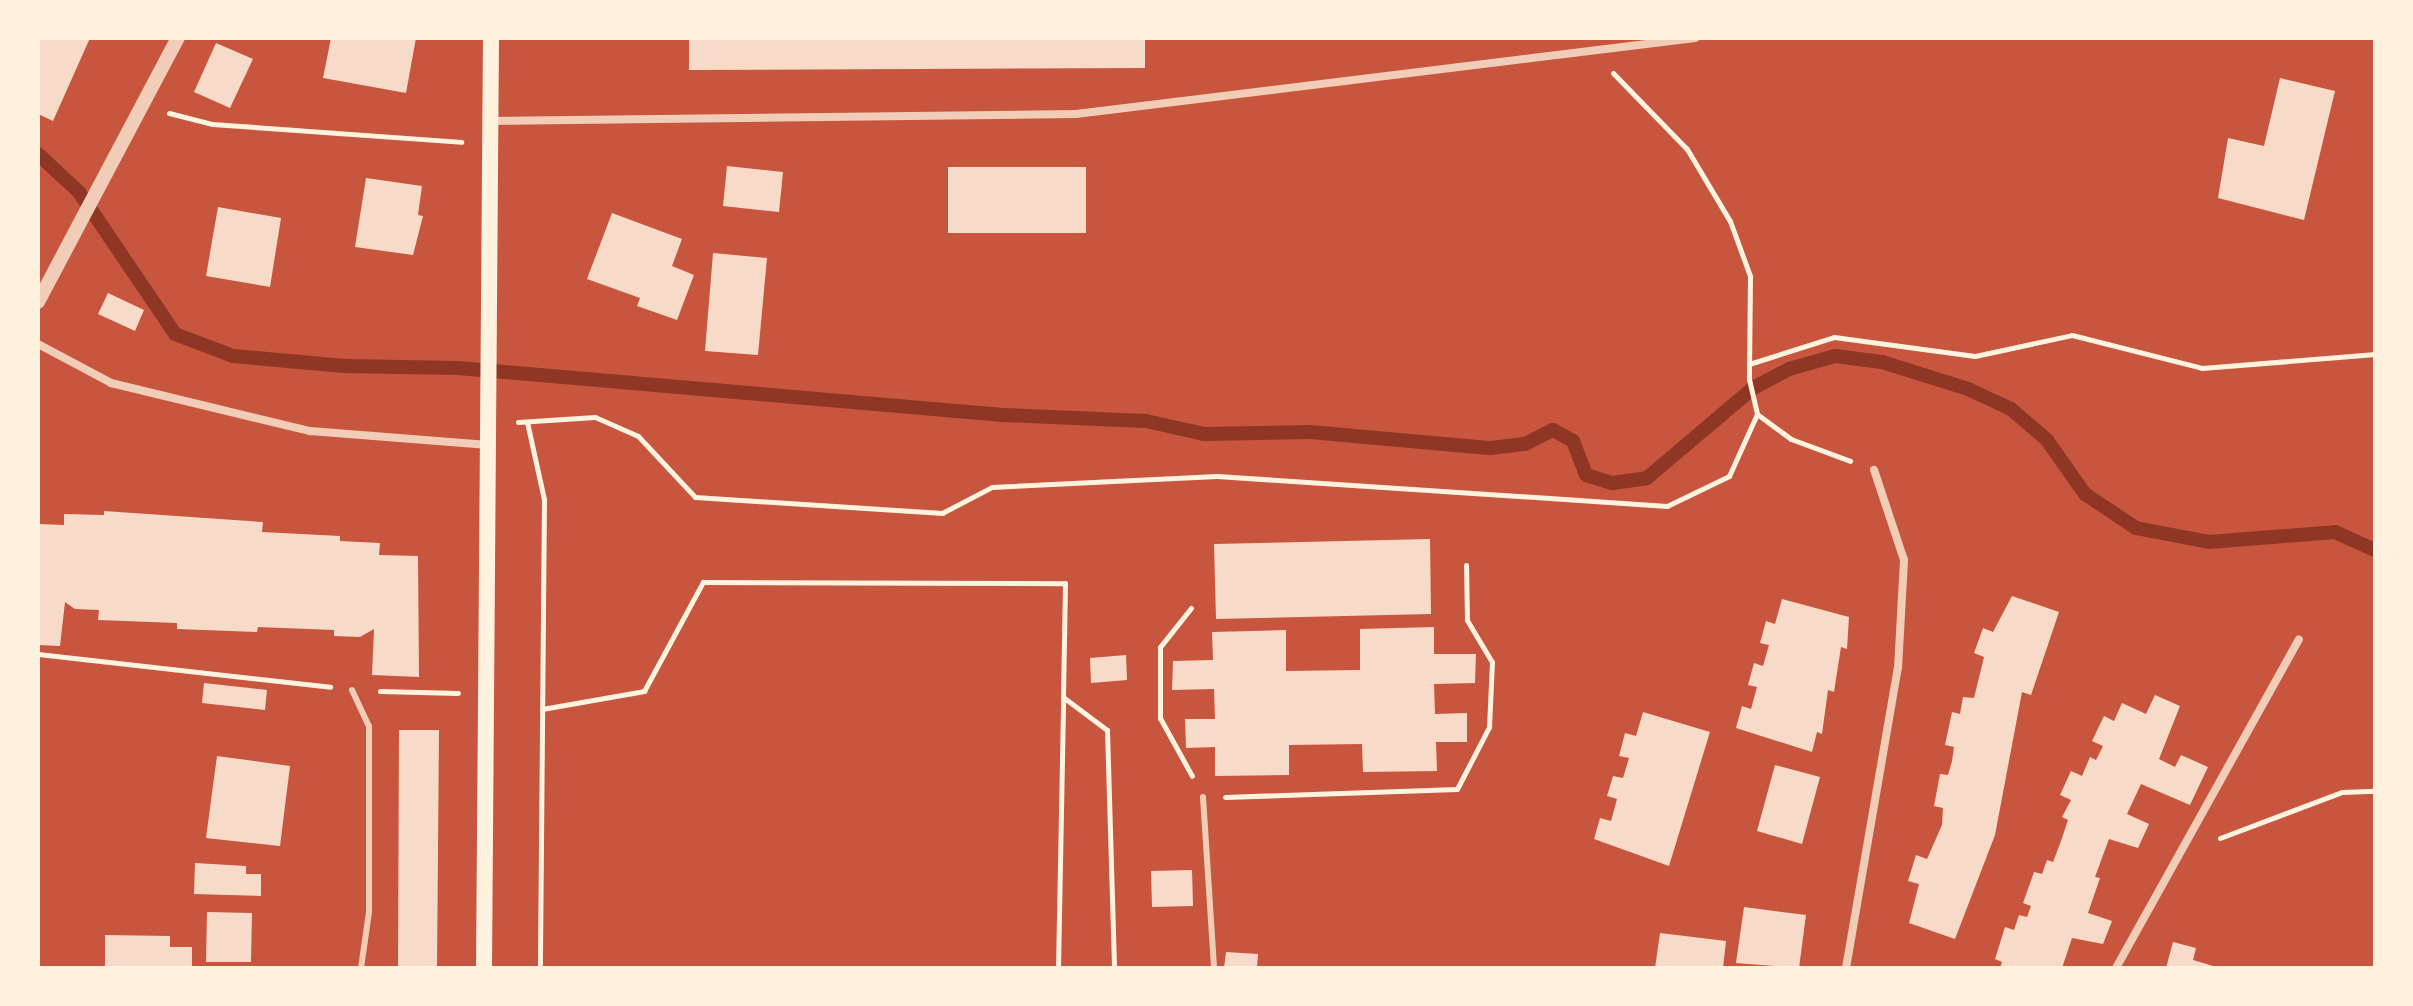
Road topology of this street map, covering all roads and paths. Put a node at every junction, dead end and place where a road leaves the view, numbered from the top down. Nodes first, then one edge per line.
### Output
1 (178, 38) edge
2 (491, 38) edge
3 (1695, 38) edge
4 (1605, 49) junction
5 (144, 106) junction
6 (490, 121) junction
7 (490, 144) junction
8 (38, 302) edge
9 (38, 344) edge
10 (2375, 354) edge
11 (1749, 364) junction
12 (1757, 414) junction
13 (489, 445) junction
14 (1874, 470) joint
15 (1466, 565) dead end
16 (1191, 608) dead end
17 (2299, 639) dead end
18 (38, 654) edge
19 (352, 690) junction
20 (487, 694) junction
21 (1063, 697) junction
22 (542, 709) junction
23 (2375, 791) edge
24 (1203, 797) junction
25 (2175, 855) junction
26 (361, 968) edge
27 (484, 968) edge
28 (540, 968) edge
29 (1058, 968) edge
30 (1114, 968) edge
31 (1214, 968) edge
32 (1846, 968) edge
33 (2116, 968) edge

1 - 5 street
2 - 6 main road
3 - 4 street
4 - 6 street
4 - 11 path
5 - 7 path
5 - 8 street
6 - 7 main road
7 - 13 main road
9 - 13 street
10 - 11 path
11 - 12 path
12 - 14 path
12 - 22 path
13 - 20 main road
14 - 32 street
15 - 24 path
16 - 24 path
17 - 25 street
18 - 19 path
19 - 20 path
19 - 26 lane
20 - 27 main road
21 - 22 path
21 - 29 path
21 - 30 path
22 - 28 path
23 - 25 path
24 - 31 lane
25 - 33 street

